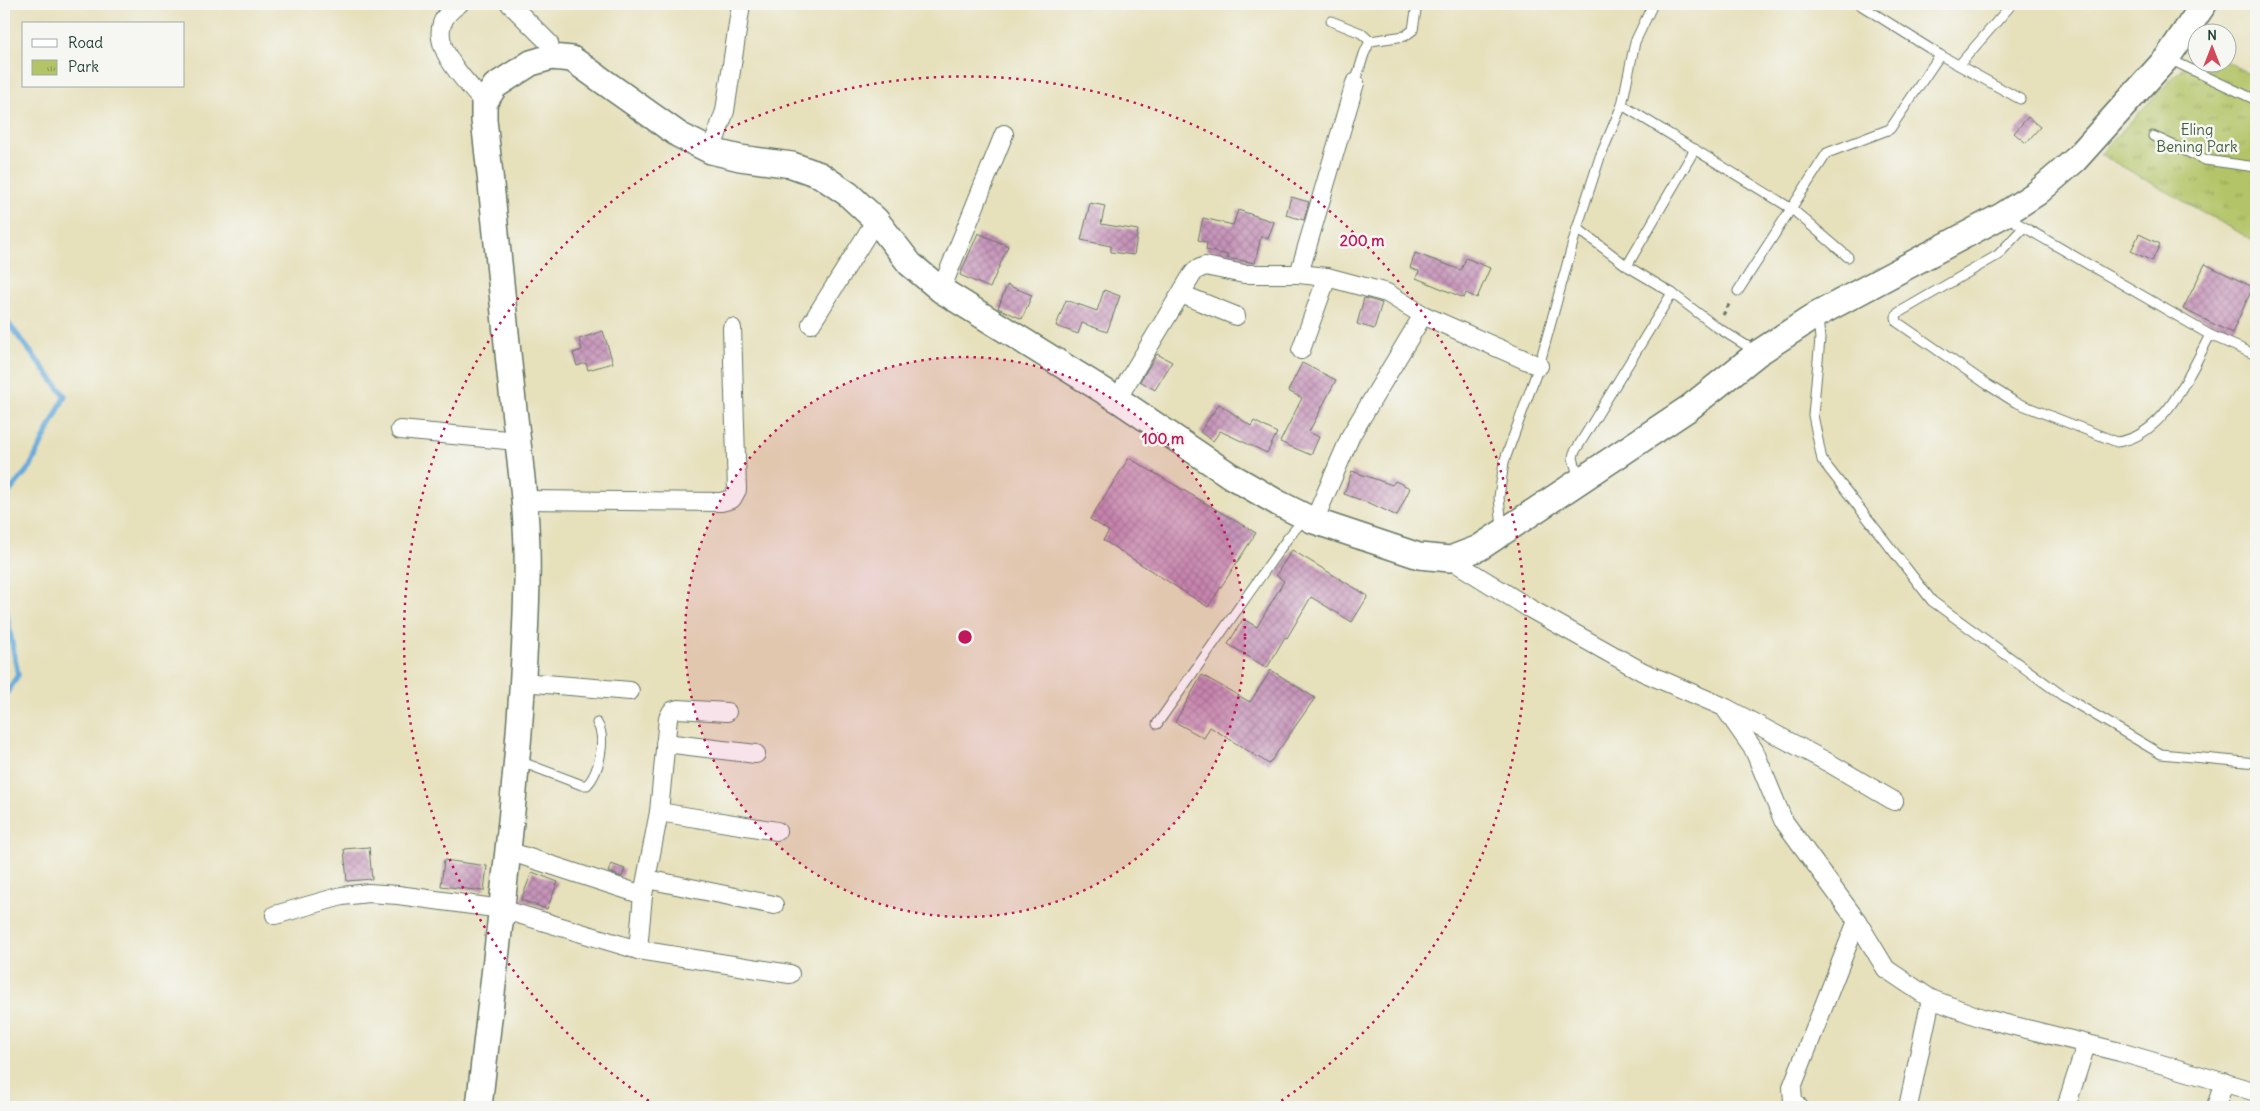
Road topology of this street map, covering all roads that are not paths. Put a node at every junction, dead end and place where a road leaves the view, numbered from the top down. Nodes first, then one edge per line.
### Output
1 (459, 4) edge
2 (510, 4) edge
3 (741, 4) edge
4 (1417, 4) edge
5 (1653, 4) edge
6 (1859, 4) edge
7 (2012, 4) edge
8 (2204, 4) edge
9 (1331, 21) dead end
10 (1370, 42) junction
11 (1940, 54) junction
12 (551, 57) junction
13 (2167, 58) junction
14 (1959, 65) junction
15 (1355, 83) joint
16 (2020, 99) dead end
17 (2256, 100) edge
18 (484, 103) junction
19 (1622, 105) junction
20 (1004, 134) dead end
21 (2154, 136) dead end
22 (1695, 149) junction
23 (711, 151) junction
24 (2256, 167) edge
25 (1792, 209) junction
26 (876, 220) junction
27 (2014, 221) junction
28 (1577, 228) junction
29 (1848, 257) dead end
30 (1627, 266) junction
31 (1299, 274) junction
32 (1327, 278) junction
33 (941, 290) junction
34 (1738, 291) road end
35 (1672, 293) junction
36 (1180, 294) junction
37 (1818, 314) junction
38 (1423, 315) junction
39 (1236, 316) dead end
40 (811, 324) dead end
41 (732, 328) dead end
42 (2210, 335) junction
43 (1301, 350) dead end
44 (1758, 353) junction
45 (2256, 354) edge
46 (1539, 366) junction
47 (1117, 399) junction
48 (400, 430) dead end
49 (517, 441) junction
50 (1580, 480) junction
51 (525, 500) junction
52 (1310, 519) junction
53 (1503, 532) junction
54 (1450, 559) junction
55 (522, 682) junction
56 (630, 690) dead end
57 (1724, 707) junction
58 (727, 712) dead end
59 (598, 723) dead end
60 (1157, 724) dead end
61 (665, 743) junction
62 (756, 754) dead end
63 (516, 760) junction
64 (2256, 763) edge
65 (1894, 801) dead end
66 (659, 812) junction
67 (777, 831) dead end
68 (508, 852) junction
69 (645, 887) junction
70 (774, 905) dead end
71 (502, 909) junction
72 (275, 915) dead end
73 (1856, 921) junction
74 (638, 950) junction
75 (790, 974) dead end
76 (1930, 999) junction
77 (2086, 1045) junction
78 (2224, 1082) junction
79 (2256, 1092) edge
80 (479, 1107) edge
81 (1799, 1107) edge
82 (1908, 1107) edge
83 (2066, 1107) edge
84 (2216, 1107) edge

1 - 18 street
2 - 12 street
3 - 23 street
4 - 10 lane
5 - 19 lane
6 - 11 lane
7 - 14 lane
8 - 13 street
9 - 10 lane
10 - 15 lane
11 - 14 lane
11 - 25 lane
12 - 18 street
12 - 23 street
13 - 17 lane
13 - 27 street
14 - 16 lane
15 - 31 street
18 - 49 street
19 - 22 lane
19 - 28 lane
20 - 33 street
21 - 24 lane
22 - 25 lane
22 - 30 lane
23 - 26 street
25 - 29 lane
25 - 34 lane
26 - 33 street
26 - 40 street
27 - 37 street
27 - 42 lane
27 - 42 lane
28 - 30 lane
28 - 46 lane
30 - 35 lane
31 - 32 street
31 - 36 street
32 - 38 street
32 - 43 street
33 - 47 street
35 - 44 lane
35 - 50 lane
36 - 39 street
36 - 47 street
37 - 44 street
37 - 64 lane
38 - 46 street
38 - 52 street
41 - 51 street
42 - 45 lane
44 - 50 street
46 - 53 lane
47 - 52 street
48 - 49 street
49 - 51 street
50 - 53 street
51 - 55 street
52 - 54 street
52 - 60 lane
53 - 54 street
54 - 57 street
55 - 56 street
55 - 63 street
57 - 65 street
57 - 73 street
58 - 61 street
59 - 63 lane
61 - 62 street
61 - 66 street
63 - 68 street
66 - 67 street
66 - 69 street
68 - 69 street
68 - 71 street
69 - 70 street
69 - 74 street
71 - 72 street
71 - 74 street
71 - 80 street
73 - 76 street
73 - 81 street
74 - 75 street
76 - 77 street
76 - 82 street
77 - 78 street
77 - 83 street
78 - 79 street
78 - 84 street

